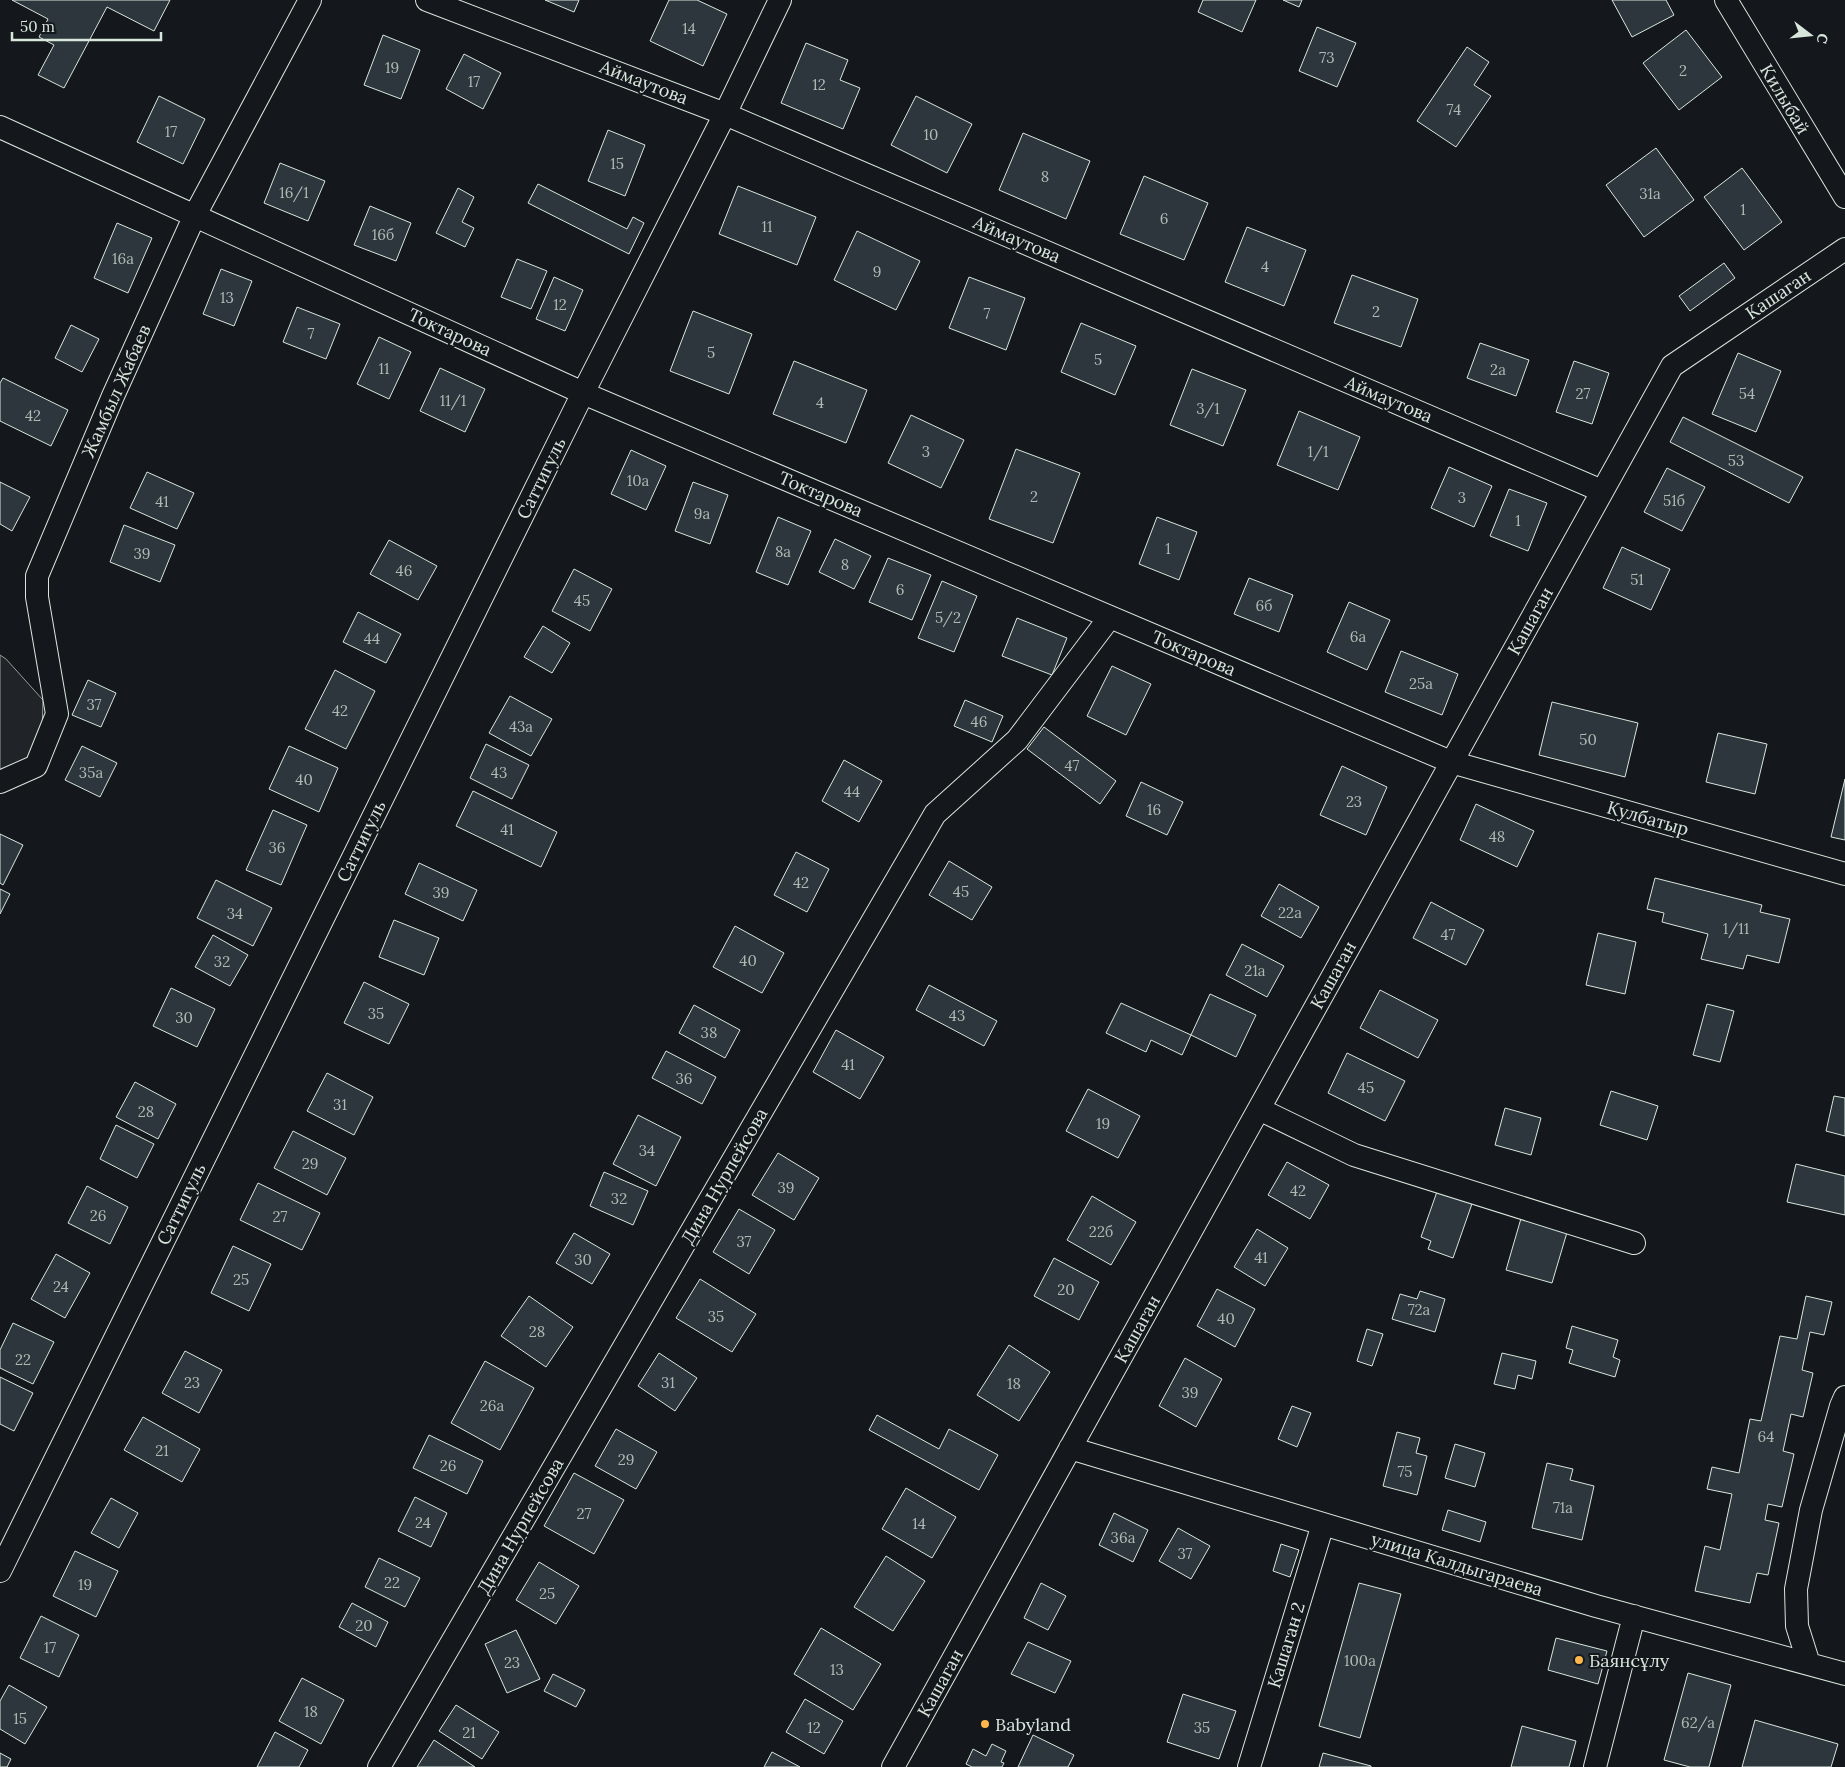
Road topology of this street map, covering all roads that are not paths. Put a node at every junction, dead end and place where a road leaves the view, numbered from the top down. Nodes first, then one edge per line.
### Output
1 (310, 0) edge
2 (426, 0) edge
3 (780, 0) edge
4 (1726, 0) edge
5 (726, 114) junction
6 (0, 127) edge
7 (1845, 197) edge
8 (195, 215) junction
9 (1845, 249) edge
10 (583, 393) junction
11 (1602, 491) junction
12 (1110, 617) junction
13 (1451, 762) junction
14 (0, 782) edge
15 (1845, 874) edge
16 (1259, 1109) junction
17 (1634, 1243) dead end
18 (1845, 1398) edge
19 (1070, 1448) junction
20 (1323, 1524) junction
21 (0, 1571) edge
22 (1634, 1616) junction
23 (1809, 1664) junction
24 (1845, 1674) edge
25 (379, 1767) edge
26 (893, 1767) edge
27 (1249, 1767) edge
28 (1595, 1767) edge

1 - 8 street, Жамбыл Жабаев
2 - 5 street, Аймаутова
3 - 5 street, Саттигуль
4 - 7 street, Килыбай
5 - 10 street, Саттигуль
5 - 11 street, Аймаутова
6 - 8 street, Токтарова
8 - 10 street, Токтарова
8 - 14 street, Жамбыл Жабаев
9 - 11 street, Кашаган
10 - 12 street, Токтарова
10 - 21 street, Саттигуль
11 - 13 street, Кашаган
12 - 13 street, Токтарова
12 - 25 street, Дина Нурпейсова
13 - 15 street, Кулбатыр
13 - 16 street, Кашаган
16 - 17 street
16 - 19 street, Кашаган
18 - 23 street
19 - 20 street, улица Калдыгараева
19 - 26 street, Кашаган
20 - 22 street, улица Калдыгараева
20 - 27 street, Кашаган 2
22 - 23 street, улица Калдыгараева
22 - 28 street
23 - 24 street, улица Калдыгараева

